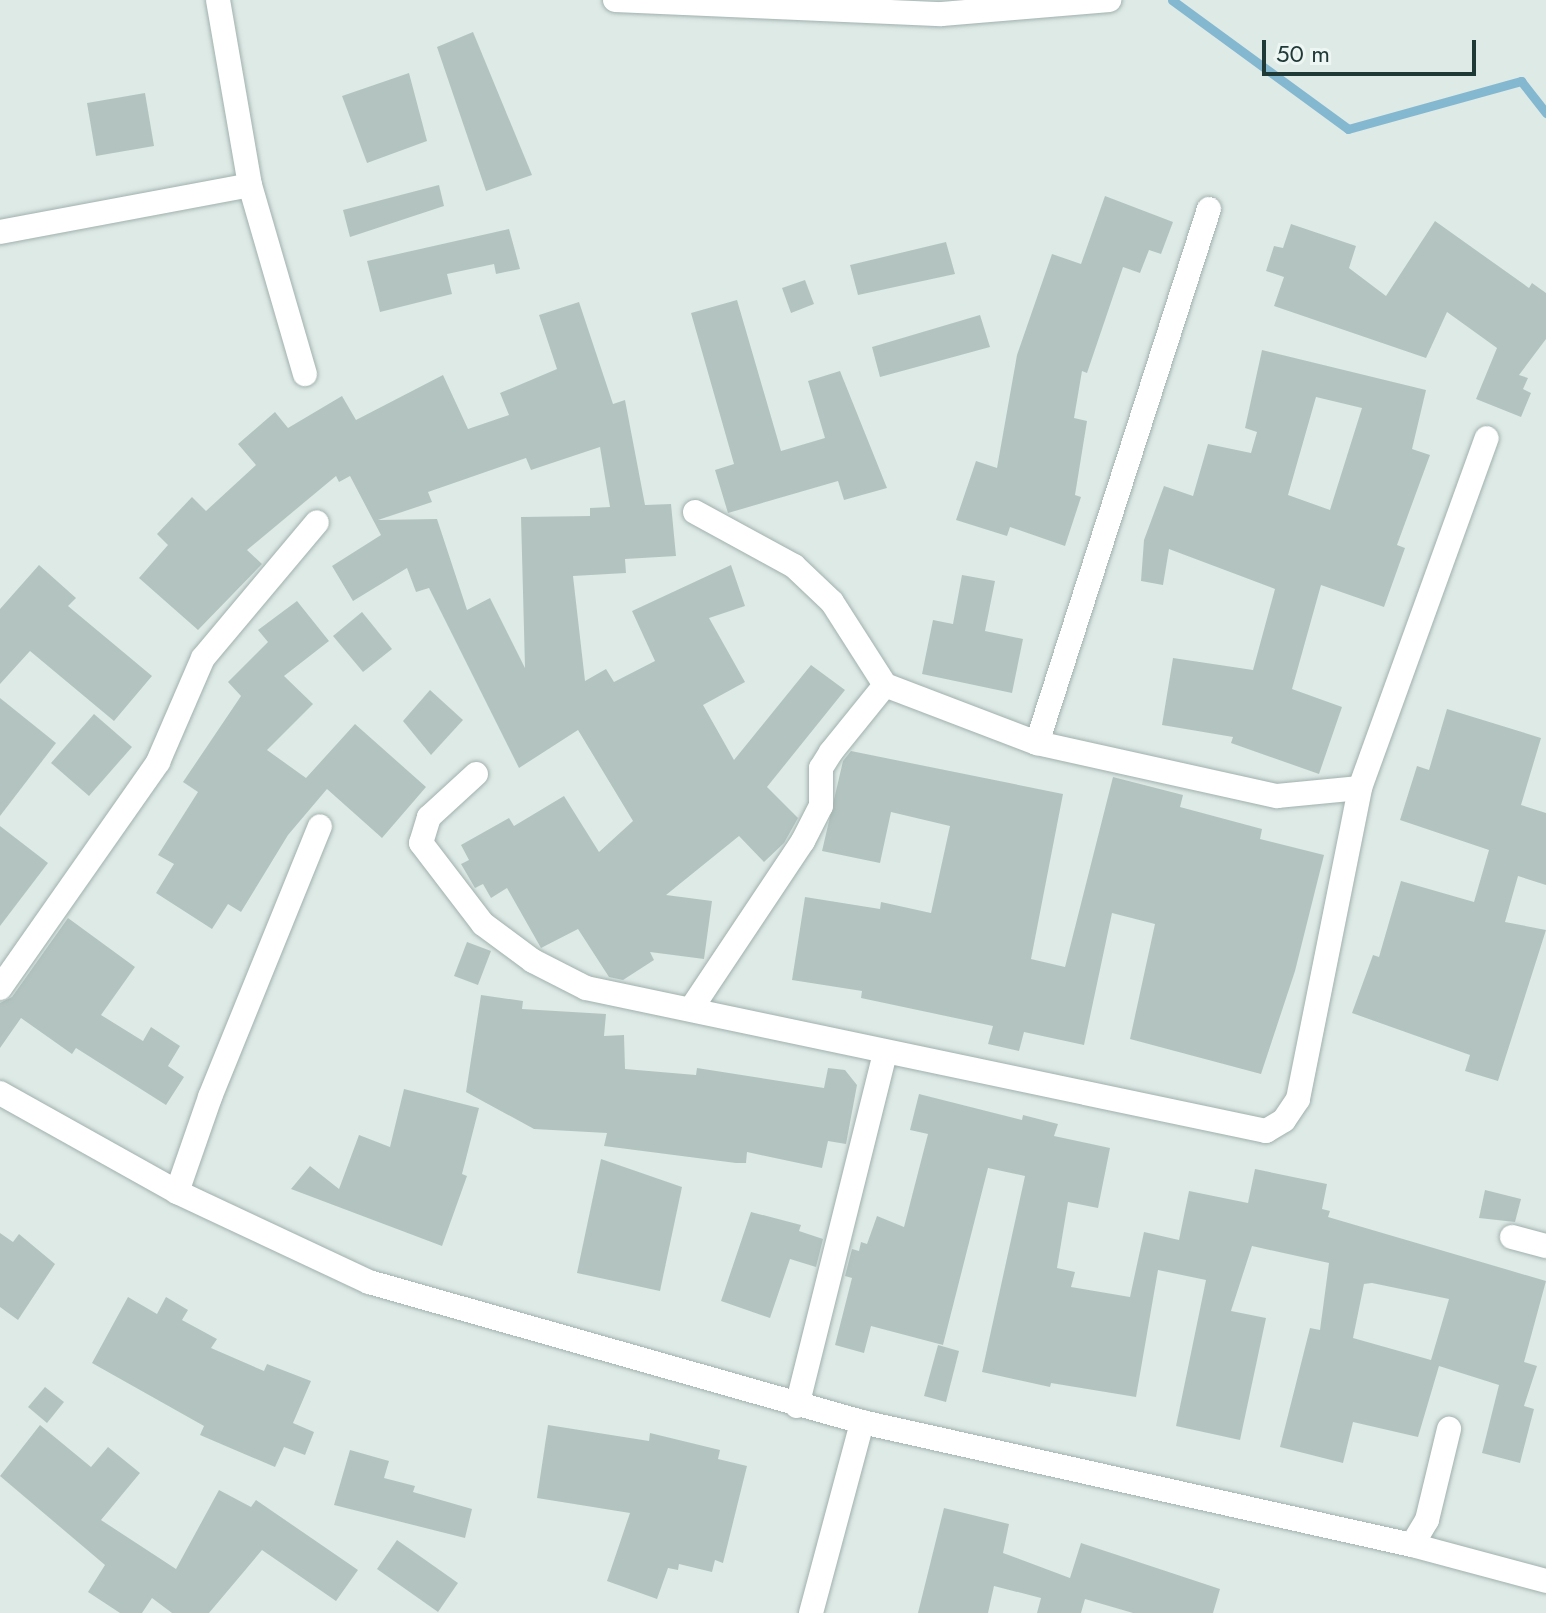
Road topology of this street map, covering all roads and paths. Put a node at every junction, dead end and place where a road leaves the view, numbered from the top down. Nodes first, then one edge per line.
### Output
1 (218, 0) edge
2 (615, 0) edge
3 (1109, 0) edge
4 (250, 185) junction
5 (1209, 209) dead end
6 (0, 232) edge
7 (305, 374) dead end
8 (1487, 438) dead end
9 (695, 512) dead end
10 (317, 522) dead end
11 (885, 685) junction
12 (1037, 743) junction
13 (476, 774) dead end
14 (1360, 788) junction
15 (320, 826) dead end
16 (0, 988) edge
17 (691, 1009) junction
18 (885, 1054) junction
19 (0, 1093) edge
20 (177, 1192) junction
21 (1512, 1237) dead end
22 (1546, 1246) edge
23 (797, 1406) junction
24 (862, 1422) junction
25 (1449, 1429) dead end
26 (1412, 1545) junction
27 (1546, 1581) edge
28 (811, 1613) edge

1 - 4 street
2 - 3 street
4 - 6 street
4 - 7 street
5 - 12 street
8 - 14 street
9 - 11 street
10 - 16 street
11 - 12 street
11 - 17 street
12 - 14 street
13 - 17 street
14 - 18 street
15 - 20 street
17 - 18 street
18 - 23 street
19 - 20 street
20 - 23 street
21 - 22 street
23 - 24 street
24 - 26 street
24 - 28 street
25 - 26 street
26 - 27 street

